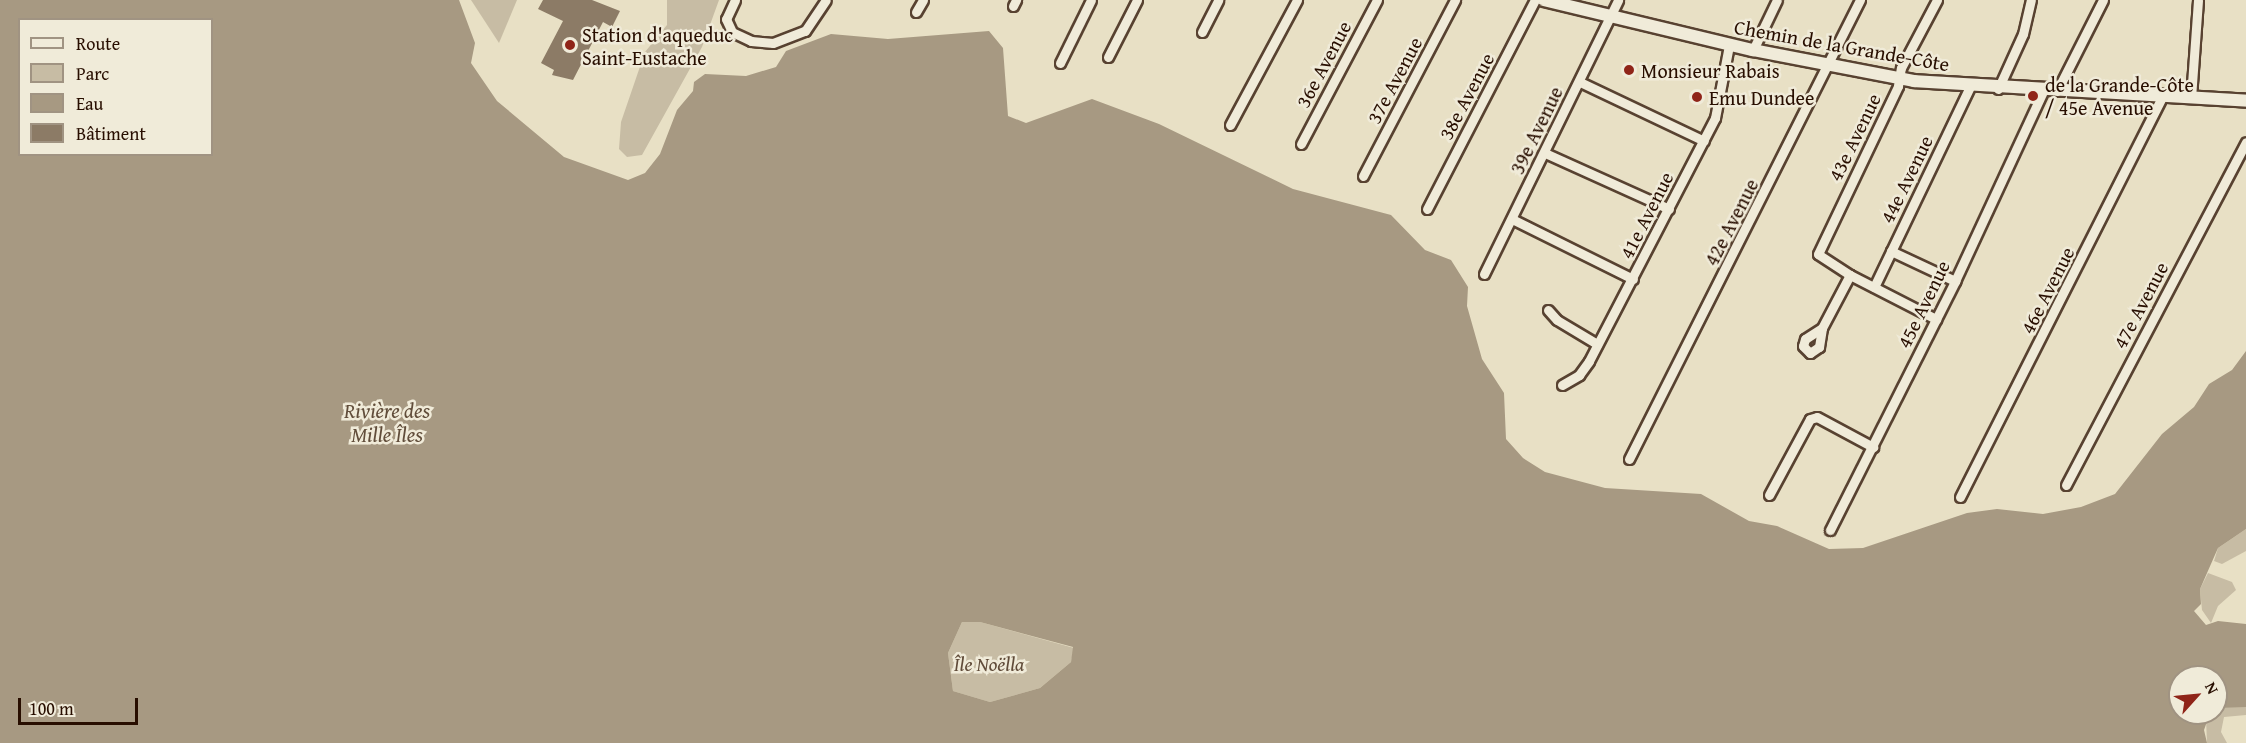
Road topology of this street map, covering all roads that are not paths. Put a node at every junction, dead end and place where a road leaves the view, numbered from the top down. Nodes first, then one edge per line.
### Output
1 (735, 0) edge
2 (826, 0) edge
3 (923, 0) edge
4 (1091, 0) edge
5 (1137, 0) edge
6 (1218, 0) edge
7 (1297, 0) edge
8 (1377, 0) edge
9 (1455, 0) edge
10 (1535, 0) edge
11 (1544, 0) edge
12 (1618, 0) edge
13 (1778, 0) edge
14 (1860, 0) edge
15 (1937, 0) edge
16 (2031, 0) edge
17 (2103, 0) edge
18 (2198, 0) edge
19 (916, 12) dead end
20 (1610, 16) junction
21 (1202, 32) dead end
22 (1729, 45) junction
23 (1753, 50) junction
24 (1108, 57) dead end
25 (1060, 63) dead end
26 (1828, 66) junction
27 (1899, 79) junction
28 (1580, 82) junction
29 (1970, 87) junction
30 (1998, 89) junction
31 (2043, 91) junction
32 (2057, 92) junction
33 (2162, 97) junction
34 (2191, 98) junction
35 (2246, 101) edge
36 (1230, 125) dead end
37 (1704, 141) junction
38 (2246, 142) edge
39 (1302, 144) dead end
40 (1545, 153) junction
41 (1363, 176) dead end
42 (1427, 209) dead end
43 (1669, 209) junction
44 (1512, 219) junction
45 (1891, 250) junction
46 (1484, 274) dead end
47 (1850, 275) junction
48 (1634, 279) junction
49 (1956, 281) junction
50 (1874, 287) junction
51 (1548, 310) dead end
52 (1936, 319) junction
53 (1821, 328) dead end
54 (1597, 344) junction
55 (1562, 385) dead end
56 (1873, 447) junction
57 (1629, 459) dead end
58 (2066, 485) dead end
59 (1769, 495) dead end
60 (1960, 497) dead end
61 (1830, 530) dead end

1 - 2 street
3 - 19 street
4 - 25 street
5 - 24 street
6 - 21 street
7 - 36 street
8 - 39 street, 36e Avenue
9 - 41 street, 37e Avenue
10 - 42 street, 38e Avenue
11 - 20 main road, Chemin de la Grande-Côte
12 - 20 street, 39e Avenue
13 - 23 street
14 - 26 street, 42e Avenue
15 - 27 street, 43e Avenue
16 - 30 street
17 - 32 street
18 - 34 street
20 - 22 main road, Chemin de la Grande-Côte
20 - 28 street, 39e Avenue
22 - 23 main road, Chemin de la Grande-Côte
22 - 37 street, 41e Avenue
23 - 26 main road, Chemin de la Grande-Côte
26 - 27 main road, Chemin de la Grande-Côte
26 - 57 street, 42e Avenue
27 - 29 main road, Chemin de la Grande-Côte
27 - 47 street, 43e Avenue
28 - 37 street
28 - 40 street, 39e Avenue
29 - 30 main road, Chemin de la Grande-Côte
29 - 45 street, 44e Avenue
30 - 31 main road, Chemin de la Grande-Côte
31 - 32 main road, Chemin de la Grande-Côte
31 - 49 street, 45e Avenue
32 - 33 main road, Chemin de la Grande-Côte
33 - 34 main road, Chemin de la Grande-Côte
33 - 60 street, 46e Avenue
34 - 35 main road, Chemin de la Grande-Côte
37 - 43 street, 41e Avenue
38 - 58 street, 47e Avenue
40 - 43 street
40 - 44 street, 39e Avenue
43 - 48 street, 41e Avenue
44 - 46 street, 39e Avenue
44 - 48 street
45 - 49 street
45 - 50 street, 44e Avenue
47 - 50 street
47 - 53 street
48 - 54 street, 41e Avenue
49 - 52 street, 45e Avenue
50 - 52 street
51 - 54 street
52 - 56 street, 45e Avenue
54 - 55 street, 41e Avenue
56 - 59 street
56 - 61 street, 45e Avenue

